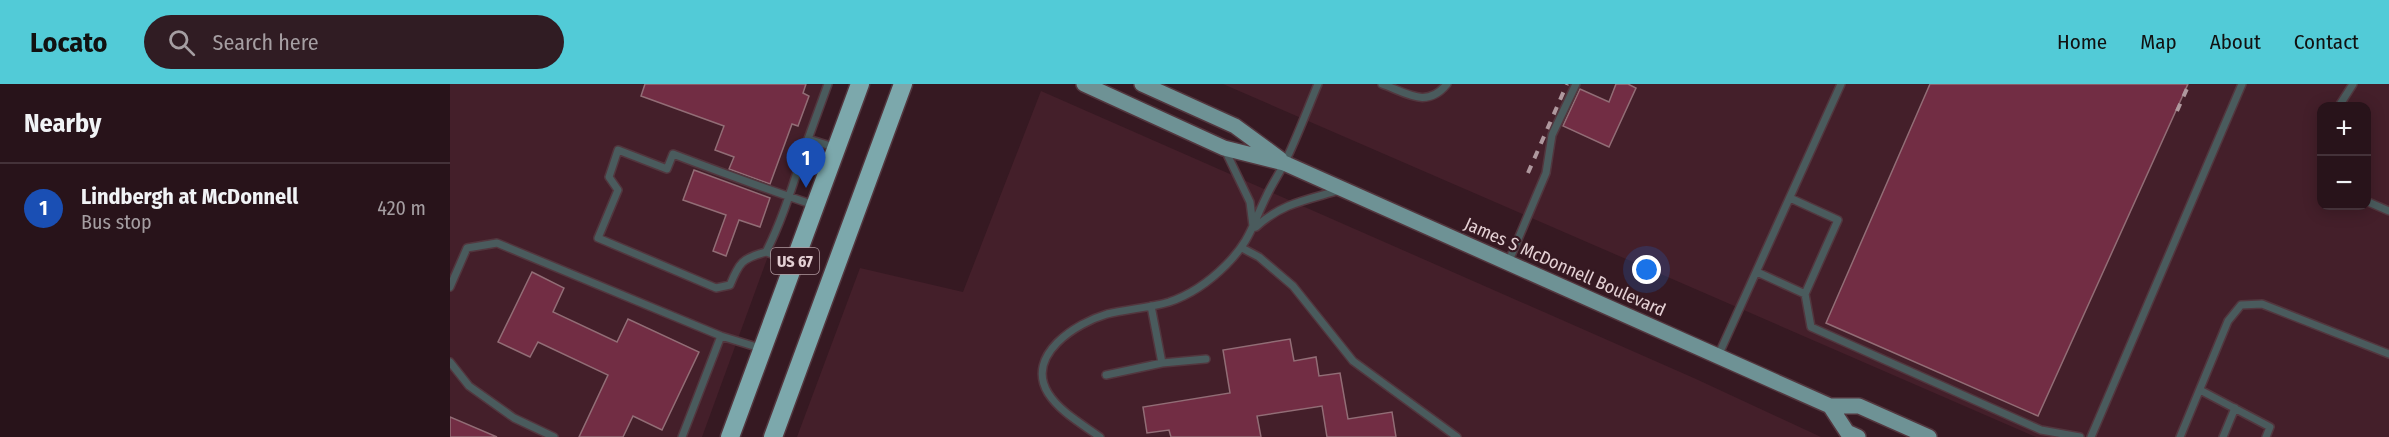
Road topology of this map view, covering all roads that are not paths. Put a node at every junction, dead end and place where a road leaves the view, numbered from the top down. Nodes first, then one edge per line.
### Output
1 (828, 84) edge
2 (860, 84) edge
3 (903, 84) edge
4 (1084, 84) edge
5 (1142, 84) edge
6 (1318, 84) edge
7 (1382, 84) edge
8 (1447, 84) edge
9 (1576, 84) edge
10 (1841, 84) edge
11 (2242, 84) edge
12 (2353, 84) edge
13 (2342, 102) edge
14 (808, 139) junction
15 (837, 148) junction
16 (1224, 148) junction
17 (1284, 163) junction
18 (1343, 189) junction
19 (788, 197) junction
20 (1790, 198) junction
21 (2371, 203) edge
22 (816, 206) junction
23 (2389, 211) edge
24 (1254, 229) junction
25 (1242, 249) junction
26 (766, 252) junction
27 (795, 262) junction
28 (1508, 263) junction
29 (1757, 272) junction
30 (450, 287) edge
31 (1805, 294) junction
32 (1151, 306) junction
33 (721, 336) junction
34 (762, 349) junction
35 (2389, 354) edge
36 (1718, 356) junction
37 (1206, 359) dead end
38 (450, 362) edge
39 (1162, 363) junction
40 (1106, 375) dead end
41 (2200, 390) junction
42 (1830, 406) junction
43 (2235, 408) junction
44 (554, 437) edge
45 (682, 437) edge
46 (730, 437) edge
47 (773, 437) edge
48 (1100, 437) edge
49 (1456, 437) edge
50 (1858, 437) edge
51 (1929, 437) edge
52 (2080, 437) edge
53 (2091, 437) edge
54 (2180, 437) edge
55 (2223, 437) edge
56 (2266, 437) edge

1 - 14 lane
2 - 15 highway, US 67
3 - 47 highway, US 67
4 - 16 main road, James S McDonnell Boulevard
5 - 17 main road, James S McDonnell Boulevard
6 - 17 lane
7 - 8 lane
9 - 28 lane
10 - 20 lane
11 - 53 lane
12 - 13 lane
14 - 15 lane
14 - 19 lane
15 - 22 highway, US 67
16 - 17 main road, James S McDonnell Boulevard
16 - 24 lane
17 - 18 main road, James S McDonnell Boulevard
17 - 24 lane
18 - 24 lane
18 - 28 main road, James S McDonnell Boulevard
19 - 22 lane
19 - 26 lane
19 - 26 lane
20 - 29 lane
20 - 31 lane
21 - 23 lane
22 - 27 highway, US 67
24 - 25 lane
25 - 32 lane
25 - 49 lane
26 - 27 lane
27 - 34 highway, US 67
28 - 36 main road, James S McDonnell Boulevard
29 - 31 lane
29 - 36 lane
30 - 33 lane
31 - 52 lane
32 - 39 lane
32 - 48 lane
33 - 34 lane
33 - 45 lane
34 - 46 highway, US 67
35 - 41 lane
36 - 42 main road, James S McDonnell Boulevard
37 - 39 lane
38 - 44 lane
39 - 40 lane
41 - 43 lane
41 - 54 lane
42 - 50 main road
42 - 51 main road, James S McDonnell Boulevard
43 - 55 lane
43 - 56 lane

